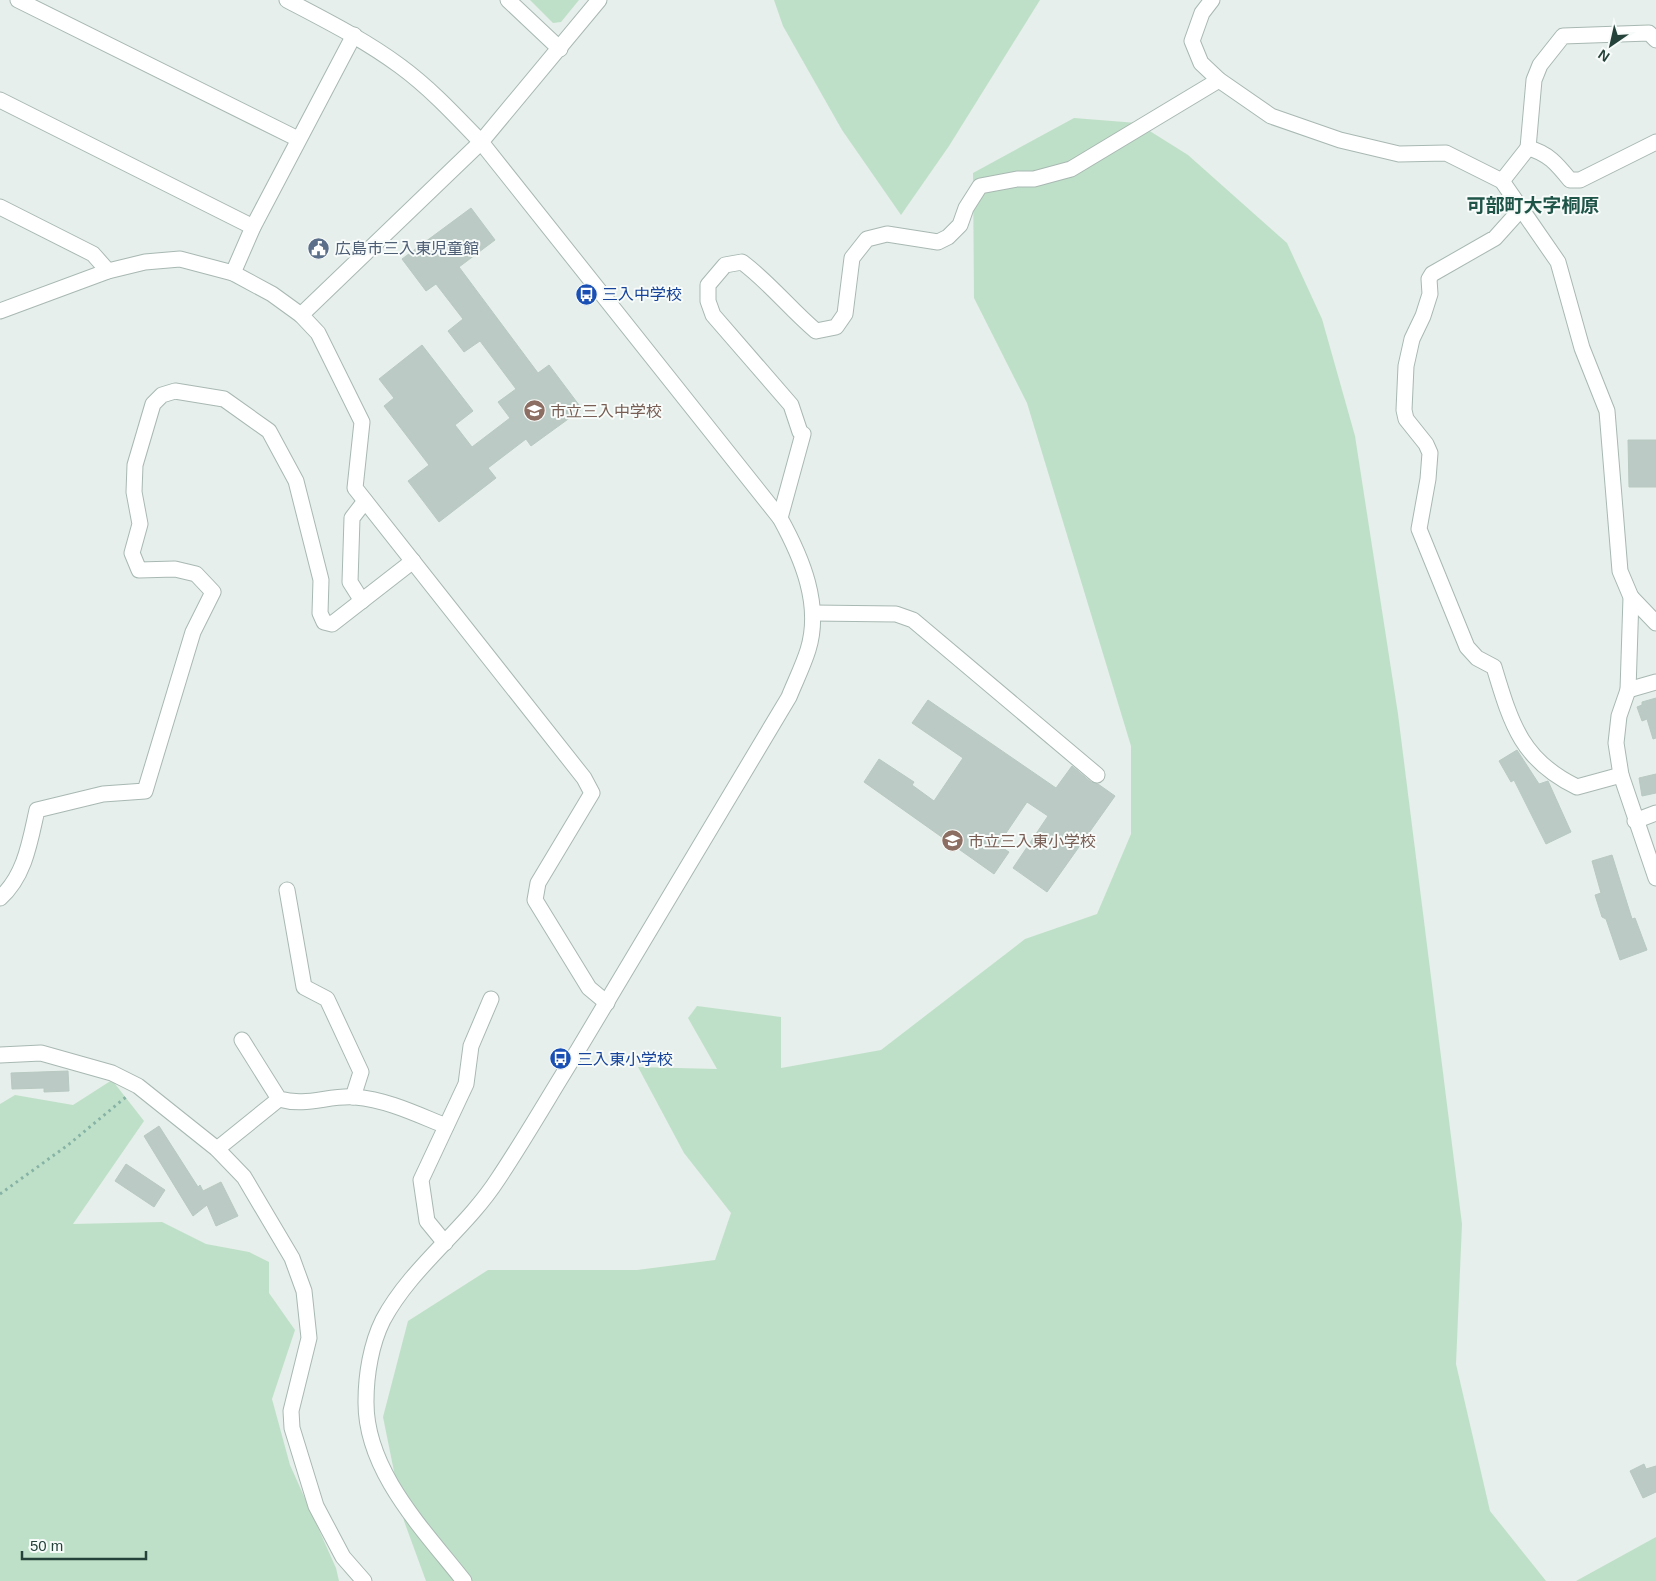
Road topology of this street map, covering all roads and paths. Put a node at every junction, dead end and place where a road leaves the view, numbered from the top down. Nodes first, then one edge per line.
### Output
1 (18, 0) edge
2 (287, 0) edge
3 (508, 0) edge
4 (600, 0) edge
5 (1212, 0) edge
6 (354, 36) junction
7 (1656, 40) edge
8 (560, 49) junction
9 (1219, 80) junction
10 (0, 100) edge
11 (298, 139) junction
12 (481, 142) junction
13 (1656, 142) edge
14 (1528, 148) junction
15 (1502, 181) junction
16 (0, 207) edge
17 (1521, 209) junction
18 (253, 227) junction
19 (108, 271) junction
20 (233, 273) junction
21 (0, 311) edge
22 (301, 315) junction
23 (365, 500) junction
24 (780, 518) junction
25 (413, 561) junction
26 (1630, 597) junction
27 (362, 600) junction
28 (813, 613) junction
29 (1656, 623) edge
30 (1656, 682) edge
31 (1628, 690) junction
32 (1097, 775) dead end
33 (1621, 775) junction
34 (1656, 814) edge
35 (1635, 821) junction
36 (1656, 878) edge
37 (288, 890) dead end
38 (0, 898) edge
39 (491, 999) dead end
40 (607, 1003) junction
41 (242, 1040) dead end
42 (0, 1055) edge
43 (138, 1086) junction
44 (353, 1097) junction
45 (279, 1099) junction
46 (446, 1126) junction
47 (217, 1149) junction
48 (0, 1194) edge
49 (445, 1243) junction
50 (364, 1581) edge
51 (464, 1581) edge

1 - 11 street
2 - 6 street
3 - 8 street
4 - 8 street
5 - 9 street
6 - 11 street
6 - 12 street
7 - 14 street
8 - 12 street
9 - 15 street
9 - 24 street
10 - 18 street
11 - 18 street
12 - 22 street
12 - 24 street
13 - 14 street
14 - 15 street
15 - 17 street
16 - 19 street
17 - 26 street
17 - 33 street
18 - 20 street
19 - 20 street
19 - 21 street
20 - 22 street
22 - 23 street
23 - 25 street
23 - 27 street
24 - 28 street
25 - 27 street
25 - 40 street
26 - 29 street
26 - 31 street
27 - 38 street
28 - 32 street
28 - 40 street
30 - 31 street
31 - 33 street
33 - 35 street
34 - 35 street
35 - 36 street
37 - 44 street
39 - 46 street
40 - 49 street
41 - 45 street
42 - 43 street
43 - 47 street
43 - 48 path
44 - 45 street
44 - 46 street
45 - 47 street
46 - 49 street
47 - 50 street
49 - 51 street

